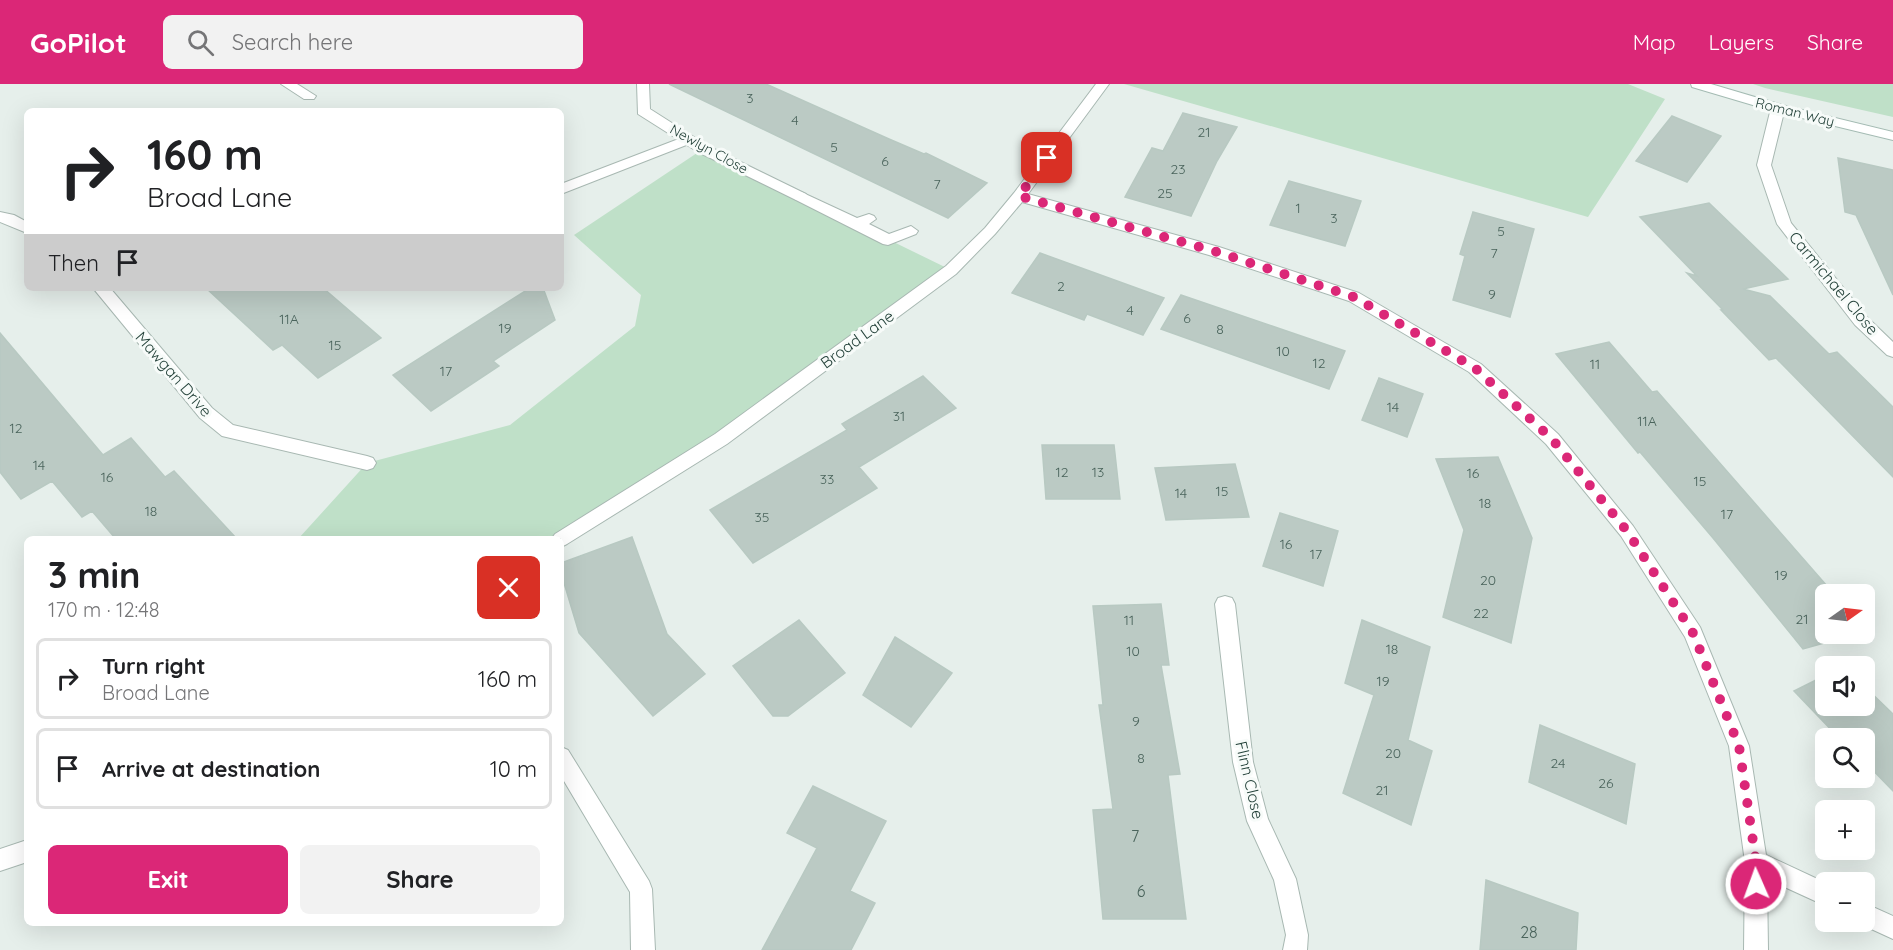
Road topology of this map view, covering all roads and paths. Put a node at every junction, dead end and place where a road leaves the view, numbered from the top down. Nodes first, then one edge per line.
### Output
1 (287, 84) edge
2 (643, 84) edge
3 (1103, 84) edge
4 (1698, 84) edge
5 (309, 96) dead end
6 (1778, 108) junction
7 (1893, 136) edge
8 (689, 140) junction
9 (564, 189) edge
10 (1019, 196) junction
11 (0, 217) edge
12 (24, 226) edge
13 (911, 231) dead end
14 (104, 291) edge
15 (1893, 351) edge
16 (368, 463) dead end
17 (564, 537) edge
18 (1225, 604) dead end
19 (564, 762) edge
20 (24, 852) edge
21 (0, 860) edge
22 (1756, 862) junction
23 (1815, 890) edge
24 (1875, 919) edge
25 (1893, 928) edge
26 (643, 950) edge
27 (1295, 950) edge
28 (1756, 950) edge

1 - 5 street
2 - 8 street, Newlyn Close
3 - 10 street, Broad Lane
4 - 6 street, Roman Way
6 - 7 street, Roman Way
6 - 15 street, Carmichael Close
8 - 9 street
8 - 13 street, Newlyn Close
10 - 17 street, Broad Lane
10 - 22 street
11 - 12 street
14 - 16 street, Mawgan Drive
18 - 27 street, Flinn Close
19 - 26 street
20 - 21 street
22 - 23 street
22 - 28 street
24 - 25 street

